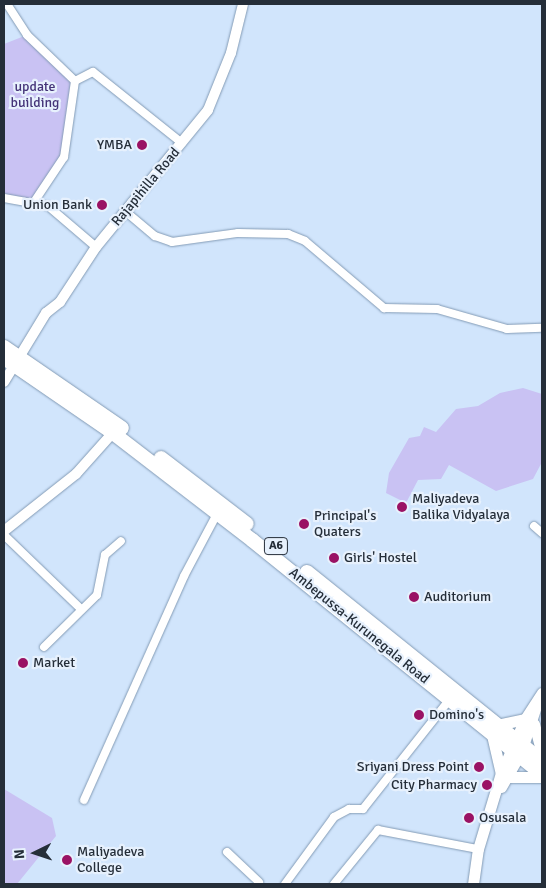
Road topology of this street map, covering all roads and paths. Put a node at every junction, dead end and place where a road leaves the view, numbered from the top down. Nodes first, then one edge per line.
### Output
1 (7, 4) edge
2 (243, 4) edge
3 (75, 81) junction
4 (182, 143) junction
5 (4, 198) edge
6 (34, 202) junction
7 (125, 211) junction
8 (96, 247) junction
9 (542, 328) edge
10 (4, 347) edge
11 (13, 360) edge
12 (4, 382) edge
13 (116, 429) junction
14 (217, 514) junction
15 (534, 526) dead end
16 (4, 531) edge
17 (542, 533) edge
18 (4, 535) edge
19 (121, 541) dead end
20 (81, 609) junction
21 (44, 646) dead end
22 (542, 693) edge
23 (449, 700) junction
24 (529, 720) junction
25 (495, 730) junction
26 (517, 748) junction
27 (542, 754) edge
28 (542, 761) edge
29 (505, 775) junction
30 (542, 776) edge
31 (84, 800) dead end
32 (478, 849) junction
33 (227, 852) dead end
34 (259, 883) edge
35 (285, 884) edge
36 (334, 884) edge
37 (473, 884) edge

1 - 3 street
2 - 4 street, Rajapihilla Road
3 - 4 street
3 - 6 street
4 - 7 street, Rajapihilla Road
5 - 6 street
6 - 8 street
7 - 8 street, Rajapihilla Road
7 - 9 street
8 - 11 street, Rajapihilla Road
10 - 11 highway, Ambepussa-Kurunegala Road / A6
11 - 12 street, Rajapihilla Road
11 - 13 highway, Ambepussa-Kurunegala Road / A6
13 - 14 highway, Ambepussa-Kurunegala Road / A6
13 - 16 street
13 - 25 highway, Ambepussa-Kurunegala Road / A6
14 - 23 highway, Ambepussa-Kurunegala Road / A6
14 - 31 street
15 - 17 street
18 - 20 street
19 - 20 street
20 - 21 street
22 - 24 main road
23 - 25 highway, Ambepussa-Kurunegala Road / A6
23 - 35 street
24 - 25 main road
24 - 26 main road
24 - 27 main road
25 - 26 highway, Ambepussa-Kurunegala Road / A6
25 - 29 main road
26 - 28 highway, Ambepussa-Kurunegala Road / A6
26 - 29 main road
26 - 30 highway, Ambepussa-Kurunegala Road / A6
29 - 30 main road
29 - 32 main road
32 - 36 street
32 - 37 main road
33 - 34 street

